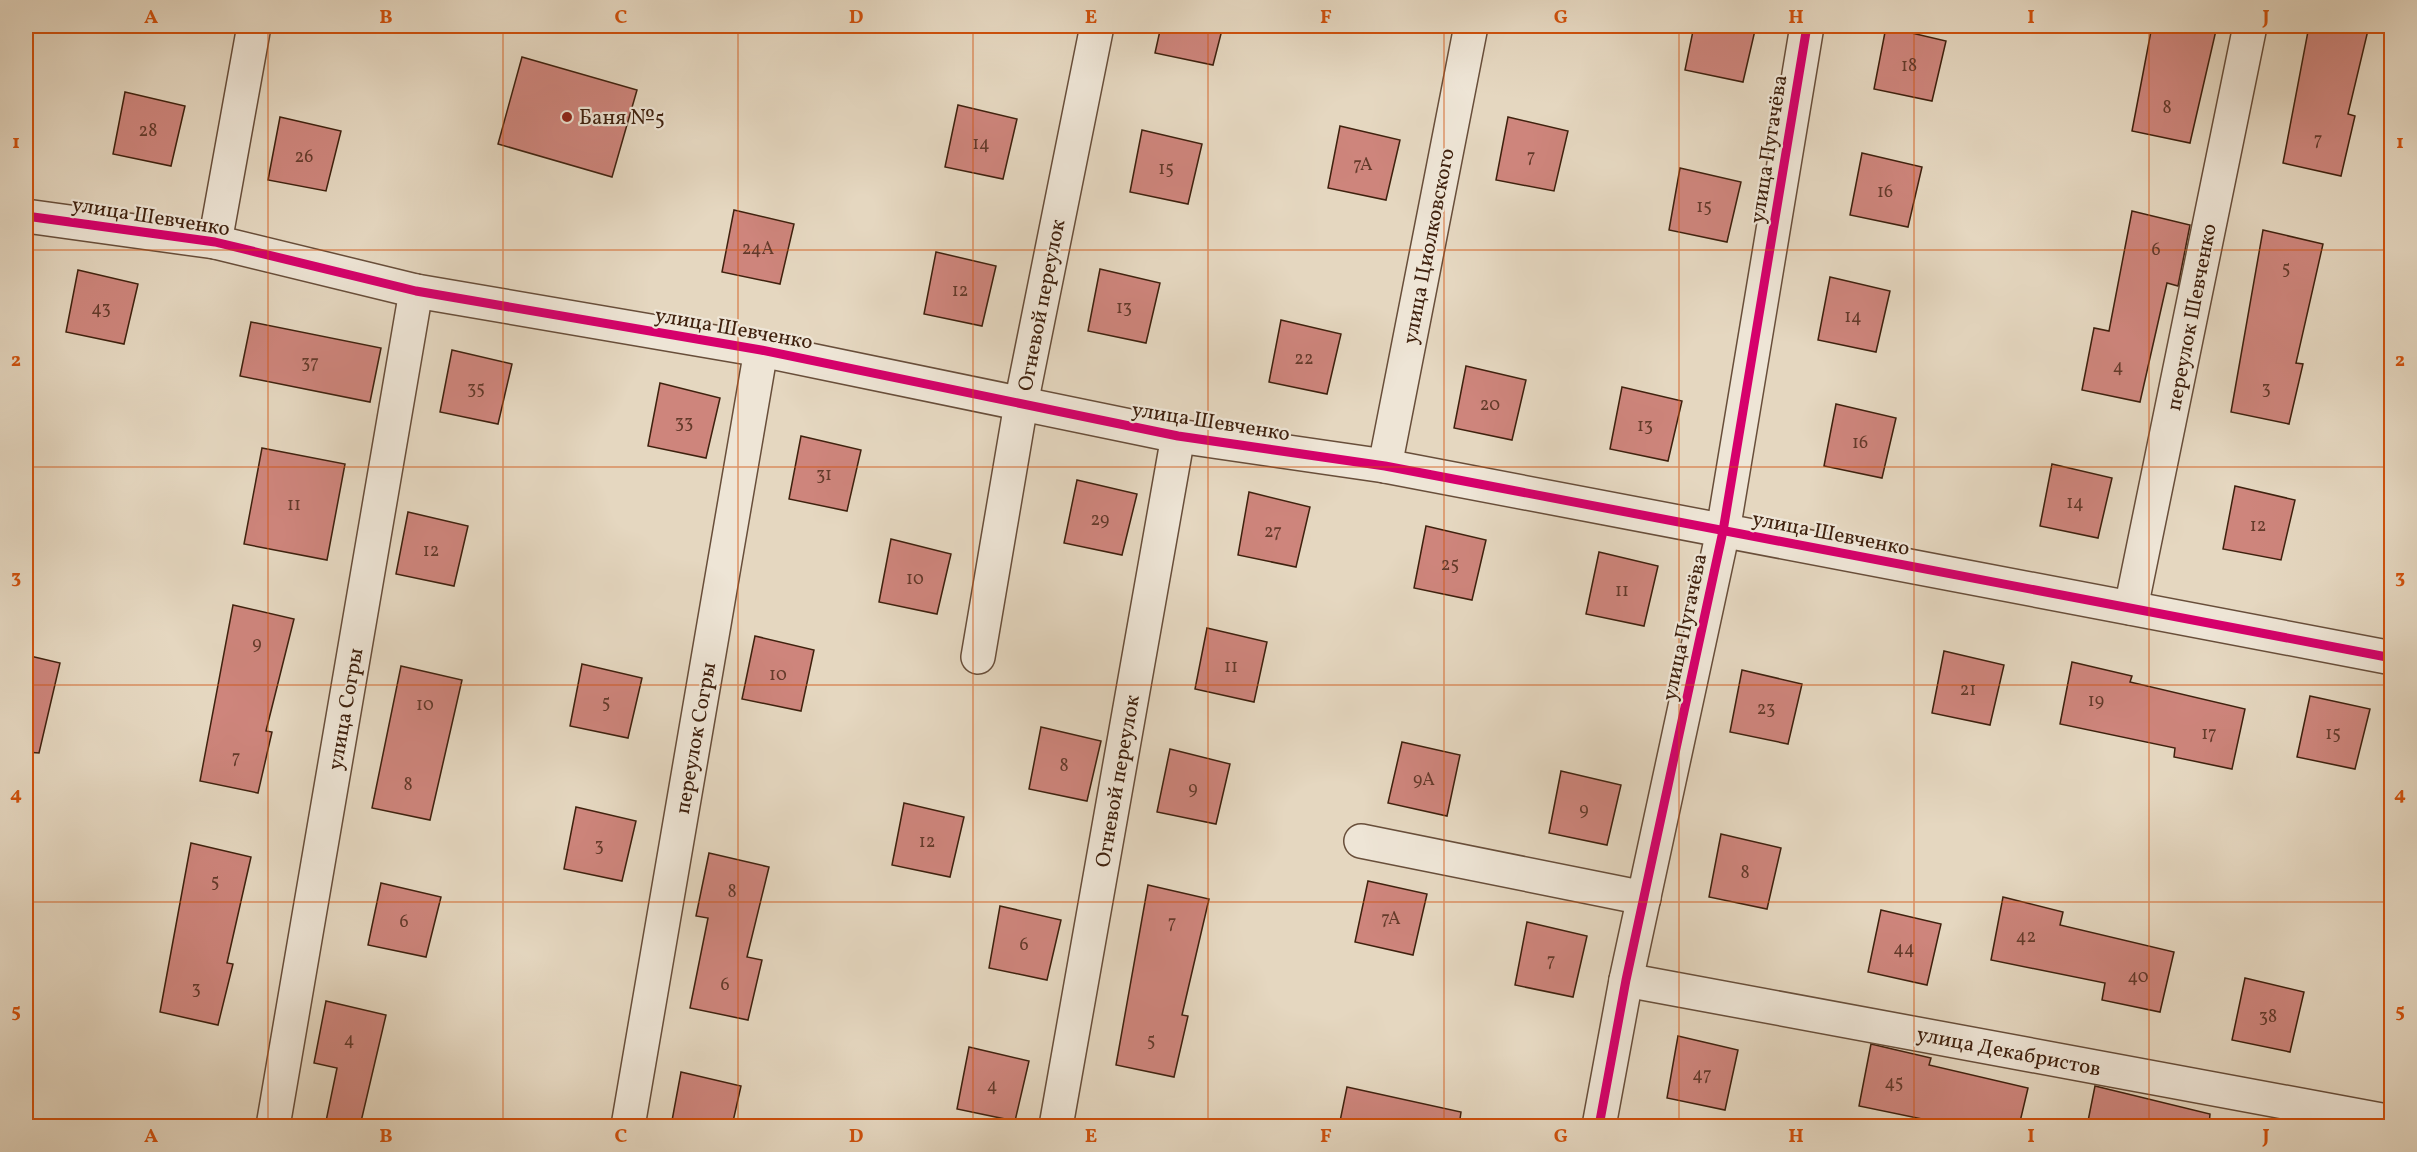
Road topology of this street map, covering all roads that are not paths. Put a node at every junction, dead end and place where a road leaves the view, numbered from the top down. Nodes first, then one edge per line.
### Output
1 (254, 26) edge
2 (1096, 26) edge
3 (1471, 26) edge
4 (1807, 26) edge
5 (2250, 26) edge
6 (26, 216) edge
7 (215, 242) junction
8 (416, 291) junction
9 (761, 350) junction
10 (1021, 404) junction
11 (1178, 436) junction
12 (1385, 466) junction
13 (1723, 531) junction
14 (2131, 608) junction
15 (978, 657) dead end
16 (2391, 658) edge
17 (1362, 841) dead end
18 (1644, 898) junction
19 (1626, 980) junction
20 (2391, 1122) edge
21 (273, 1126) edge
22 (628, 1126) edge
23 (1056, 1126) edge
24 (1599, 1126) edge

1 - 7 street
2 - 10 street, Огневой переулок
3 - 12 street, улица Циолковского
4 - 13 street, улица Пугачёва
5 - 14 street, переулок Шевченко
6 - 7 street, улица Шевченко
7 - 8 street, улица Шевченко
8 - 9 street, улица Шевченко
8 - 21 street, улица Согры
9 - 10 street, улица Шевченко
9 - 22 street, переулок Согры
10 - 11 street, улица Шевченко
10 - 15 street, Огневой переулок
11 - 12 street, улица Шевченко
11 - 23 street, Огневой переулок
12 - 13 street, улица Шевченко
13 - 14 street, улица Шевченко
13 - 18 street, улица Пугачёва
14 - 16 street, улица Шевченко
17 - 18 street
18 - 19 street, улица Пугачёва
19 - 20 street, улица Декабристов
19 - 24 street, улица Пугачёва

